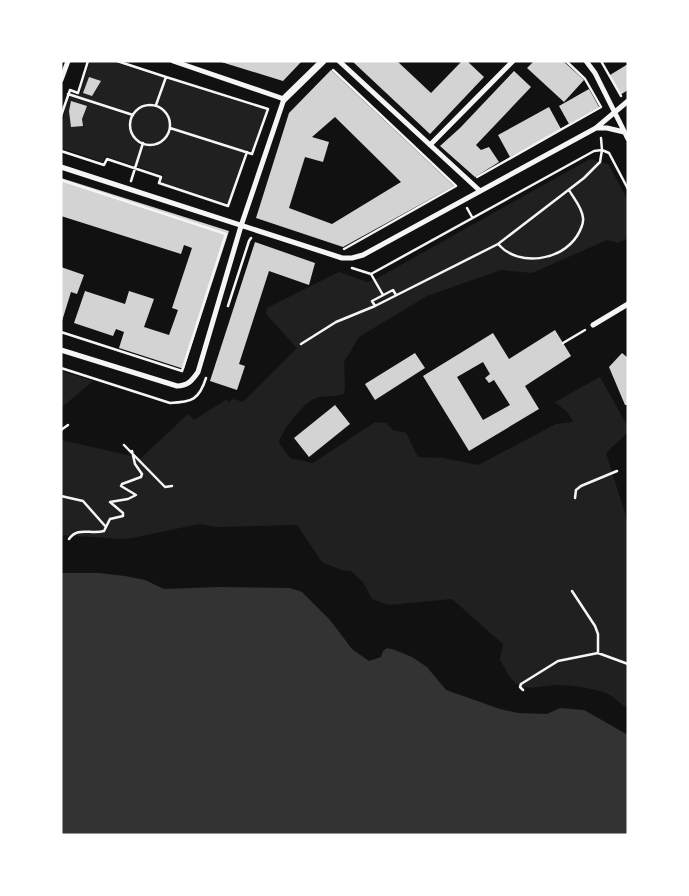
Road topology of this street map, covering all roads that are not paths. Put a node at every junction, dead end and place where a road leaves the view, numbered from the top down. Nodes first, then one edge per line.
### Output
1 (68, 61) edge
2 (173, 61) edge
3 (323, 61) edge
4 (339, 61) edge
5 (514, 61) edge
6 (586, 61) edge
7 (61, 80) edge
8 (284, 99) junction
9 (628, 101) edge
10 (615, 112) junction
11 (596, 128) junction
12 (624, 132) junction
13 (628, 139) edge
14 (430, 146) junction
15 (61, 167) edge
16 (479, 190) junction
17 (242, 226) junction
18 (628, 304) edge
19 (593, 325) road end
20 (61, 350) edge

1 - 7 street
2 - 8 street
3 - 8 street
4 - 14 street
5 - 14 street
6 - 10 street
8 - 17 street
9 - 10 street
10 - 11 street
10 - 12 street
11 - 12 street
11 - 16 street
12 - 13 street
14 - 16 street
15 - 17 street
16 - 17 street
17 - 20 street
18 - 19 street

